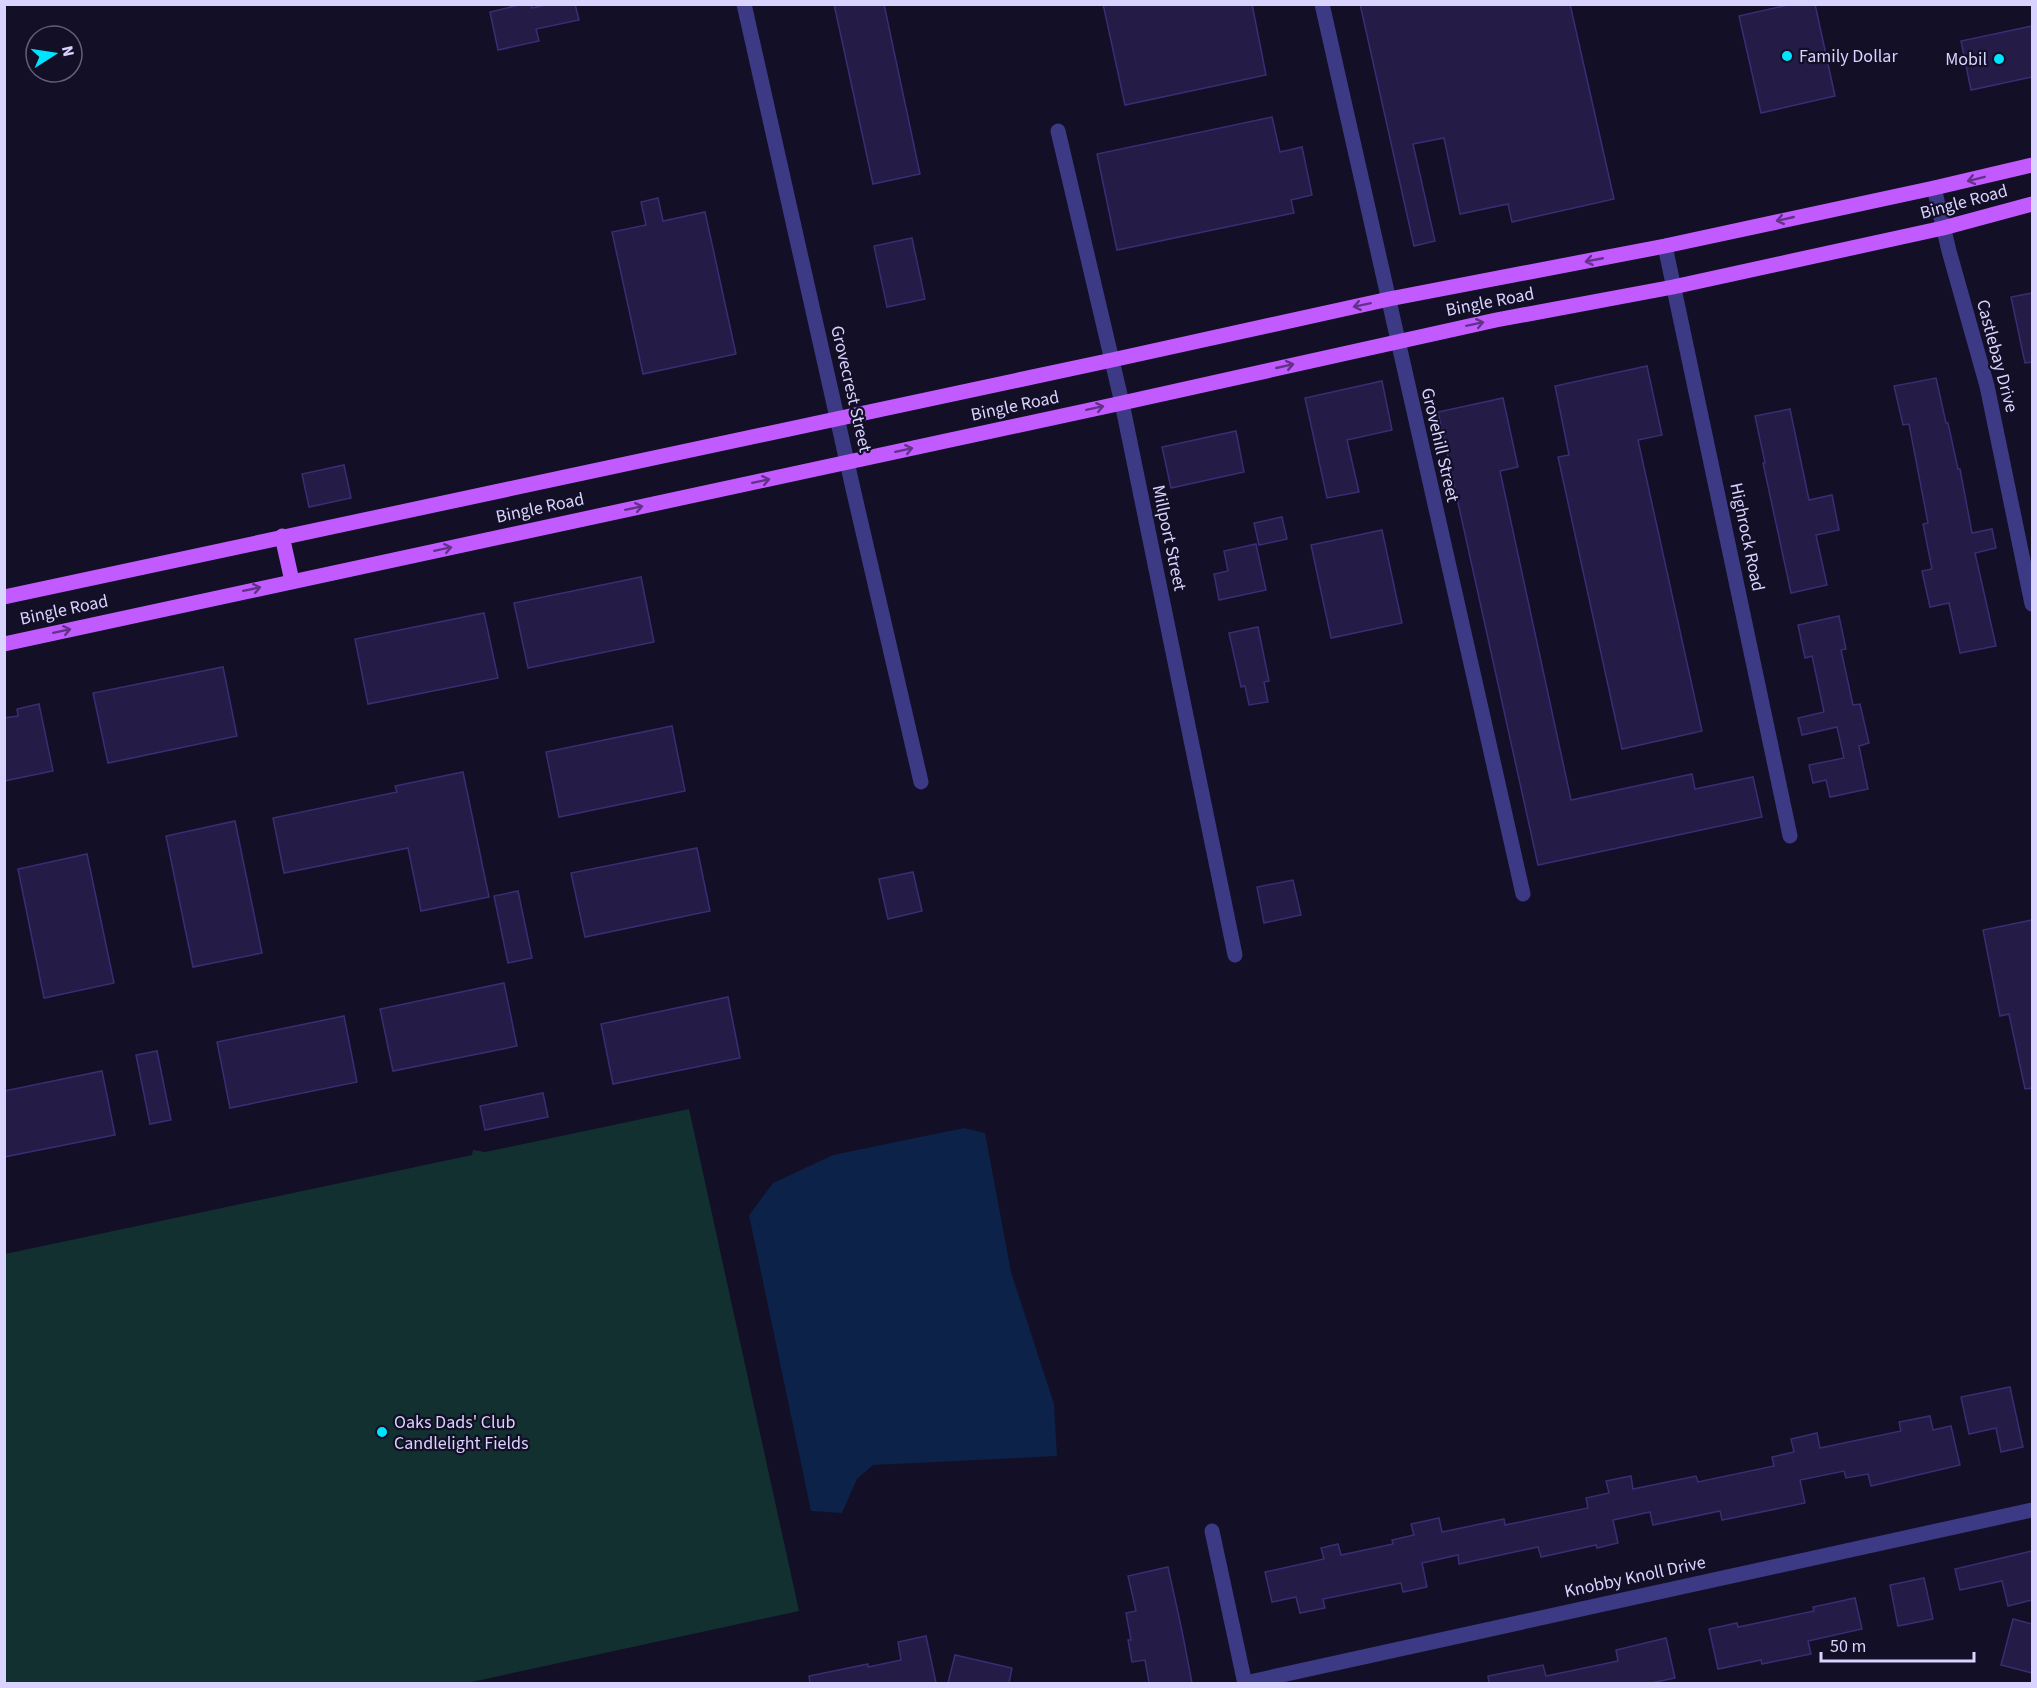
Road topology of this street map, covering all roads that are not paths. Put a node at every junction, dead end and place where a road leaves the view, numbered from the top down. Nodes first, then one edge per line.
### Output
1 (744, 4) edge
2 (1322, 4) edge
3 (1058, 130) dead end
4 (2032, 165) edge
5 (1935, 188) junction
6 (2032, 204) edge
7 (1943, 228) junction
8 (1665, 246) junction
9 (1673, 287) junction
10 (1389, 299) junction
11 (1397, 341) junction
12 (1112, 360) junction
13 (1122, 403) junction
14 (837, 418) junction
15 (847, 462) junction
16 (282, 537) junction
17 (292, 581) junction
18 (4, 597) edge
19 (2032, 604) edge
20 (4, 644) edge
21 (921, 782) dead end
22 (1790, 836) dead end
23 (1523, 894) dead end
24 (1235, 955) dead end
25 (2032, 1510) edge
26 (1212, 1531) dead end
27 (1245, 1683) edge

1 - 14 street, Grovecrest Street
2 - 10 street, Grovehill Street
3 - 12 street, Millport Street
4 -> 5 main road, Bingle Road
5 - 7 street, Castlebay Drive
5 -> 8 main road, Bingle Road
6 - 7 main road, Bingle Road
7 - 9 main road, Bingle Road
7 - 19 street, Castlebay Drive
8 - 9 street, Highrock Road
8 -> 10 main road, Bingle Road
11 -> 9 main road, Bingle Road
9 - 22 street, Highrock Road
10 - 11 street, Grovehill Street
10 -> 12 main road, Bingle Road
13 -> 11 main road, Bingle Road
11 - 23 street, Grovehill Street
12 - 13 street, Millport Street
12 - 14 main road, Bingle Road
15 -> 13 main road, Bingle Road
13 - 24 street, Millport Street
14 - 15 street, Grovecrest Street
14 - 16 main road, Bingle Road
17 -> 15 main road, Bingle Road
15 - 21 street, Grovecrest Street
16 - 17 main road
16 - 18 main road, Bingle Road
20 -> 17 main road, Bingle Road
25 - 27 street, Knobby Knoll Drive
26 - 27 street

